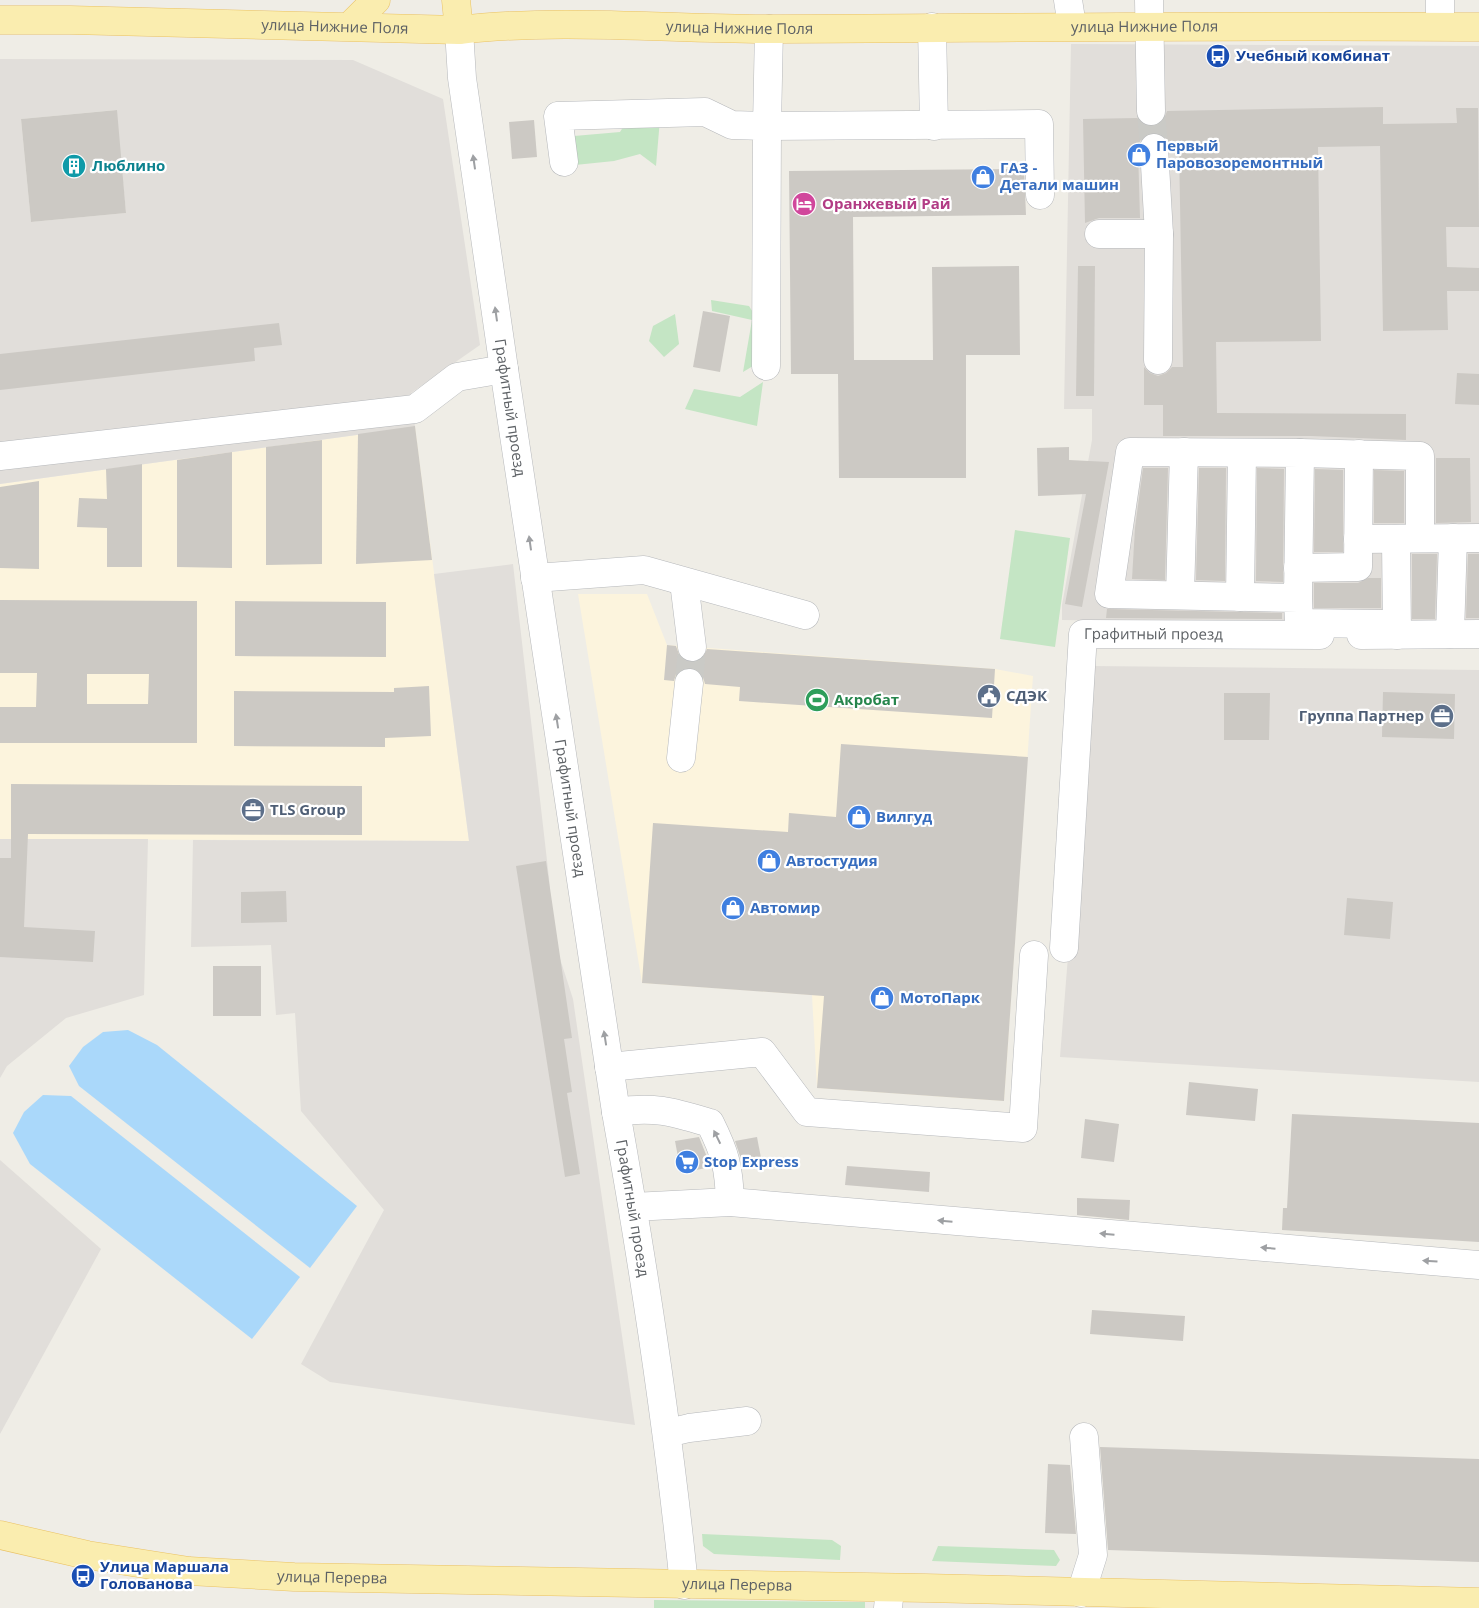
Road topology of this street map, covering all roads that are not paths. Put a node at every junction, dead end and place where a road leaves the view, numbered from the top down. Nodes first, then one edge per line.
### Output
1 (376, 0) edge
2 (456, 0) edge
3 (1070, 13) edge
4 (1149, 13) edge
5 (1440, 13) edge
6 (0, 20) edge
7 (350, 26) junction
8 (1479, 26) edge
9 (932, 27) junction
10 (769, 29) junction
11 (459, 30) junction
12 (1151, 111) tunnel mouth
13 (767, 126) junction
14 (934, 126) junction
15 (1154, 148) tunnel mouth
16 (564, 162) dead end
17 (1040, 194) dead end
18 (1099, 234) dead end
19 (1159, 234) junction
20 (1158, 360) dead end
21 (766, 366) dead end
22 (504, 369) junction
23 (1184, 452) junction
24 (1242, 454) junction
25 (1300, 454) junction
26 (1359, 454) junction
27 (0, 456) edge
28 (1466, 538) edge
29 (1358, 539) junction
30 (1408, 539) junction
31 (1298, 568) junction
32 (535, 578) junction
33 (684, 582) junction
34 (1180, 596) junction
35 (1240, 596) junction
36 (1298, 598) junction
37 (805, 616) dead end
38 (1390, 630) junction
39 (1450, 634) junction
40 (1479, 634) edge
41 (692, 647) tunnel mouth
42 (689, 682) tunnel mouth
43 (681, 758) dead end
44 (1064, 948) dead end
45 (1034, 954) dead end
46 (609, 1067) junction
47 (616, 1112) junction
48 (730, 1202) junction
49 (633, 1207) junction
50 (1479, 1265) edge
51 (747, 1421) dead end
52 (668, 1433) junction
53 (1084, 1437) dead end
54 (0, 1535) edge
55 (684, 1585) junction
56 (1081, 1593) junction
57 (889, 1598) edge
58 (1479, 1602) edge

1 - 7 main road
2 - 11 main road
3 - 4 main road, улица Нижние Поля
3 - 9 main road, улица Нижние Поля
4 - 5 main road, улица Нижние Поля
4 - 12 street
5 - 8 main road, улица Нижние Поля
6 - 7 main road, улица Нижние Поля
7 - 11 main road, улица Нижние Поля
9 - 10 main road, улица Нижние Поля
9 - 14 street
10 - 11 main road, улица Нижние Поля
10 - 13 street
22 -> 11 street, Графитный проезд
13 - 14 street
13 - 16 street
13 - 21 street
14 - 17 street
15 - 19 street
18 - 19 street
19 - 20 street
22 - 27 street
32 -> 22 street, Графитный проезд
23 - 24 street
23 - 34 street
23 - 34 street
24 - 25 street
24 - 35 street
25 - 26 street
25 - 31 street
26 - 29 street
26 - 30 street
28 - 30 street
28 - 39 street
29 - 30 street
29 - 31 street
30 - 38 street
31 - 36 street
32 - 33 street
46 -> 32 street, Графитный проезд
33 - 37 street
33 - 41 street
34 - 35 street
35 - 36 street
36 - 38 street
38 - 39 street, Графитный проезд
38 - 44 street, Графитный проезд
39 - 40 street, Графитный проезд
42 - 43 street
45 - 46 street
46 - 47 street, Графитный проезд
48 -> 47 street
47 - 49 street, Графитный проезд
48 - 49 street
50 -> 48 street
49 - 52 street, Графитный проезд
51 - 52 street
52 - 55 street, Графитный проезд
53 - 56 street
54 - 55 main road, улица Перерва
55 - 57 main road, улица Перерва
56 - 57 main road, улица Перерва
56 - 58 main road, улица Перерва

